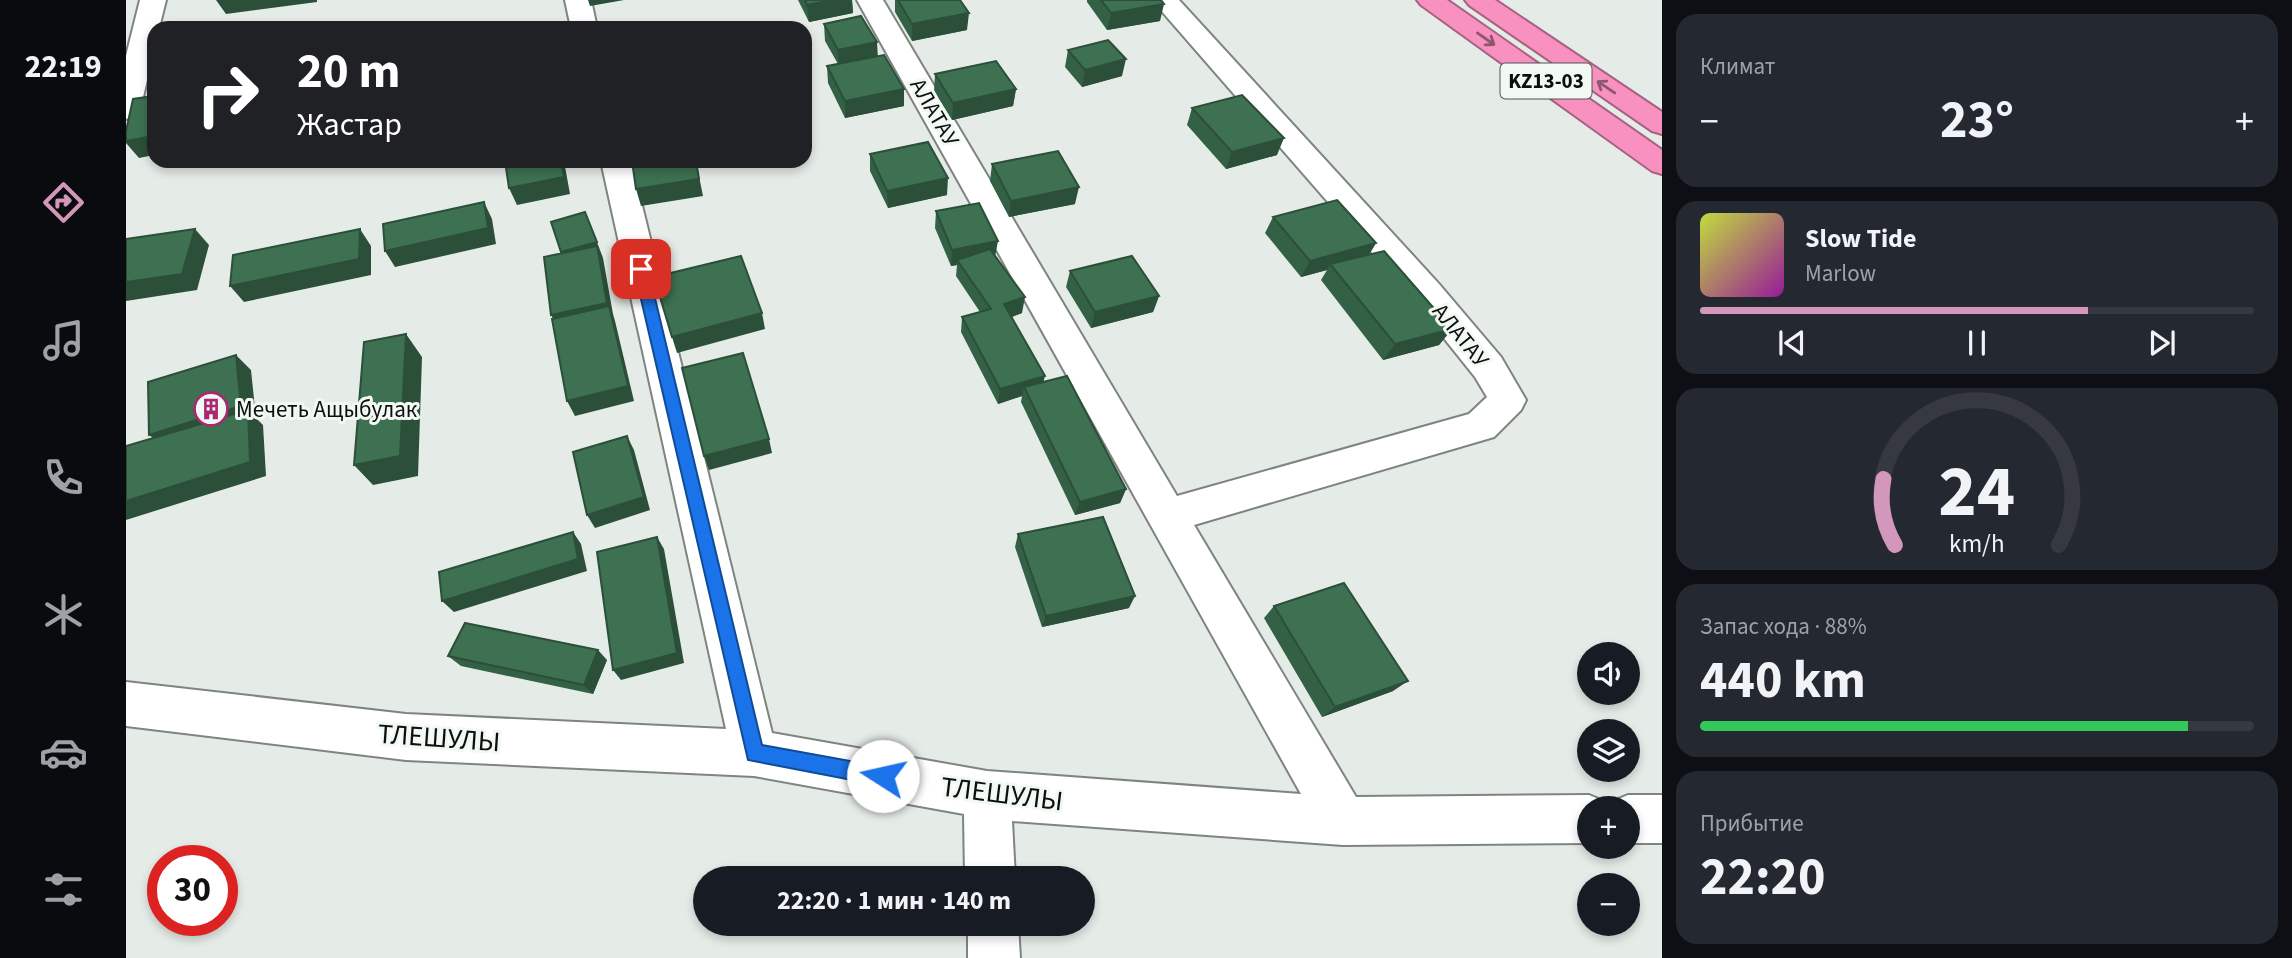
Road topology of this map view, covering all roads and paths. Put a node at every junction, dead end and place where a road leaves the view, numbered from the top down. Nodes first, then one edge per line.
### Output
1 (153, 0) edge
2 (578, 0) edge
3 (870, 0) edge
4 (1165, 0) edge
5 (1430, 0) edge
6 (1478, 0) edge
7 (148, 21) edge
8 (582, 21) edge
9 (147, 24) edge
10 (126, 110) edge
11 (1662, 125) edge
12 (1662, 164) edge
13 (618, 168) edge
14 (1166, 516) junction
15 (126, 704) edge
16 (754, 753) junction
17 (986, 795) junction
18 (1640, 819) edge
19 (1662, 819) edge
20 (1577, 820) edge
21 (1343, 821) junction
22 (989, 866) edge
23 (993, 936) edge
24 (994, 958) edge

1 - 7 street
2 - 8 street
3 - 14 street, АЛАТАУ
4 - 14 street, АЛАТАУ
5 -> 12 highway, KZ13-03
11 -> 6 highway, KZ13-03
9 - 10 street
13 - 16 street
14 - 21 street, АЛАТАУ
15 - 16 street, ТЛЕШУЛЫ
16 - 17 street, ТЛЕШУЛЫ
17 - 21 street, ТЛЕШУЛЫ
17 - 22 street
18 - 19 street
20 - 21 street, ТЛЕШУЛЫ
23 - 24 street

